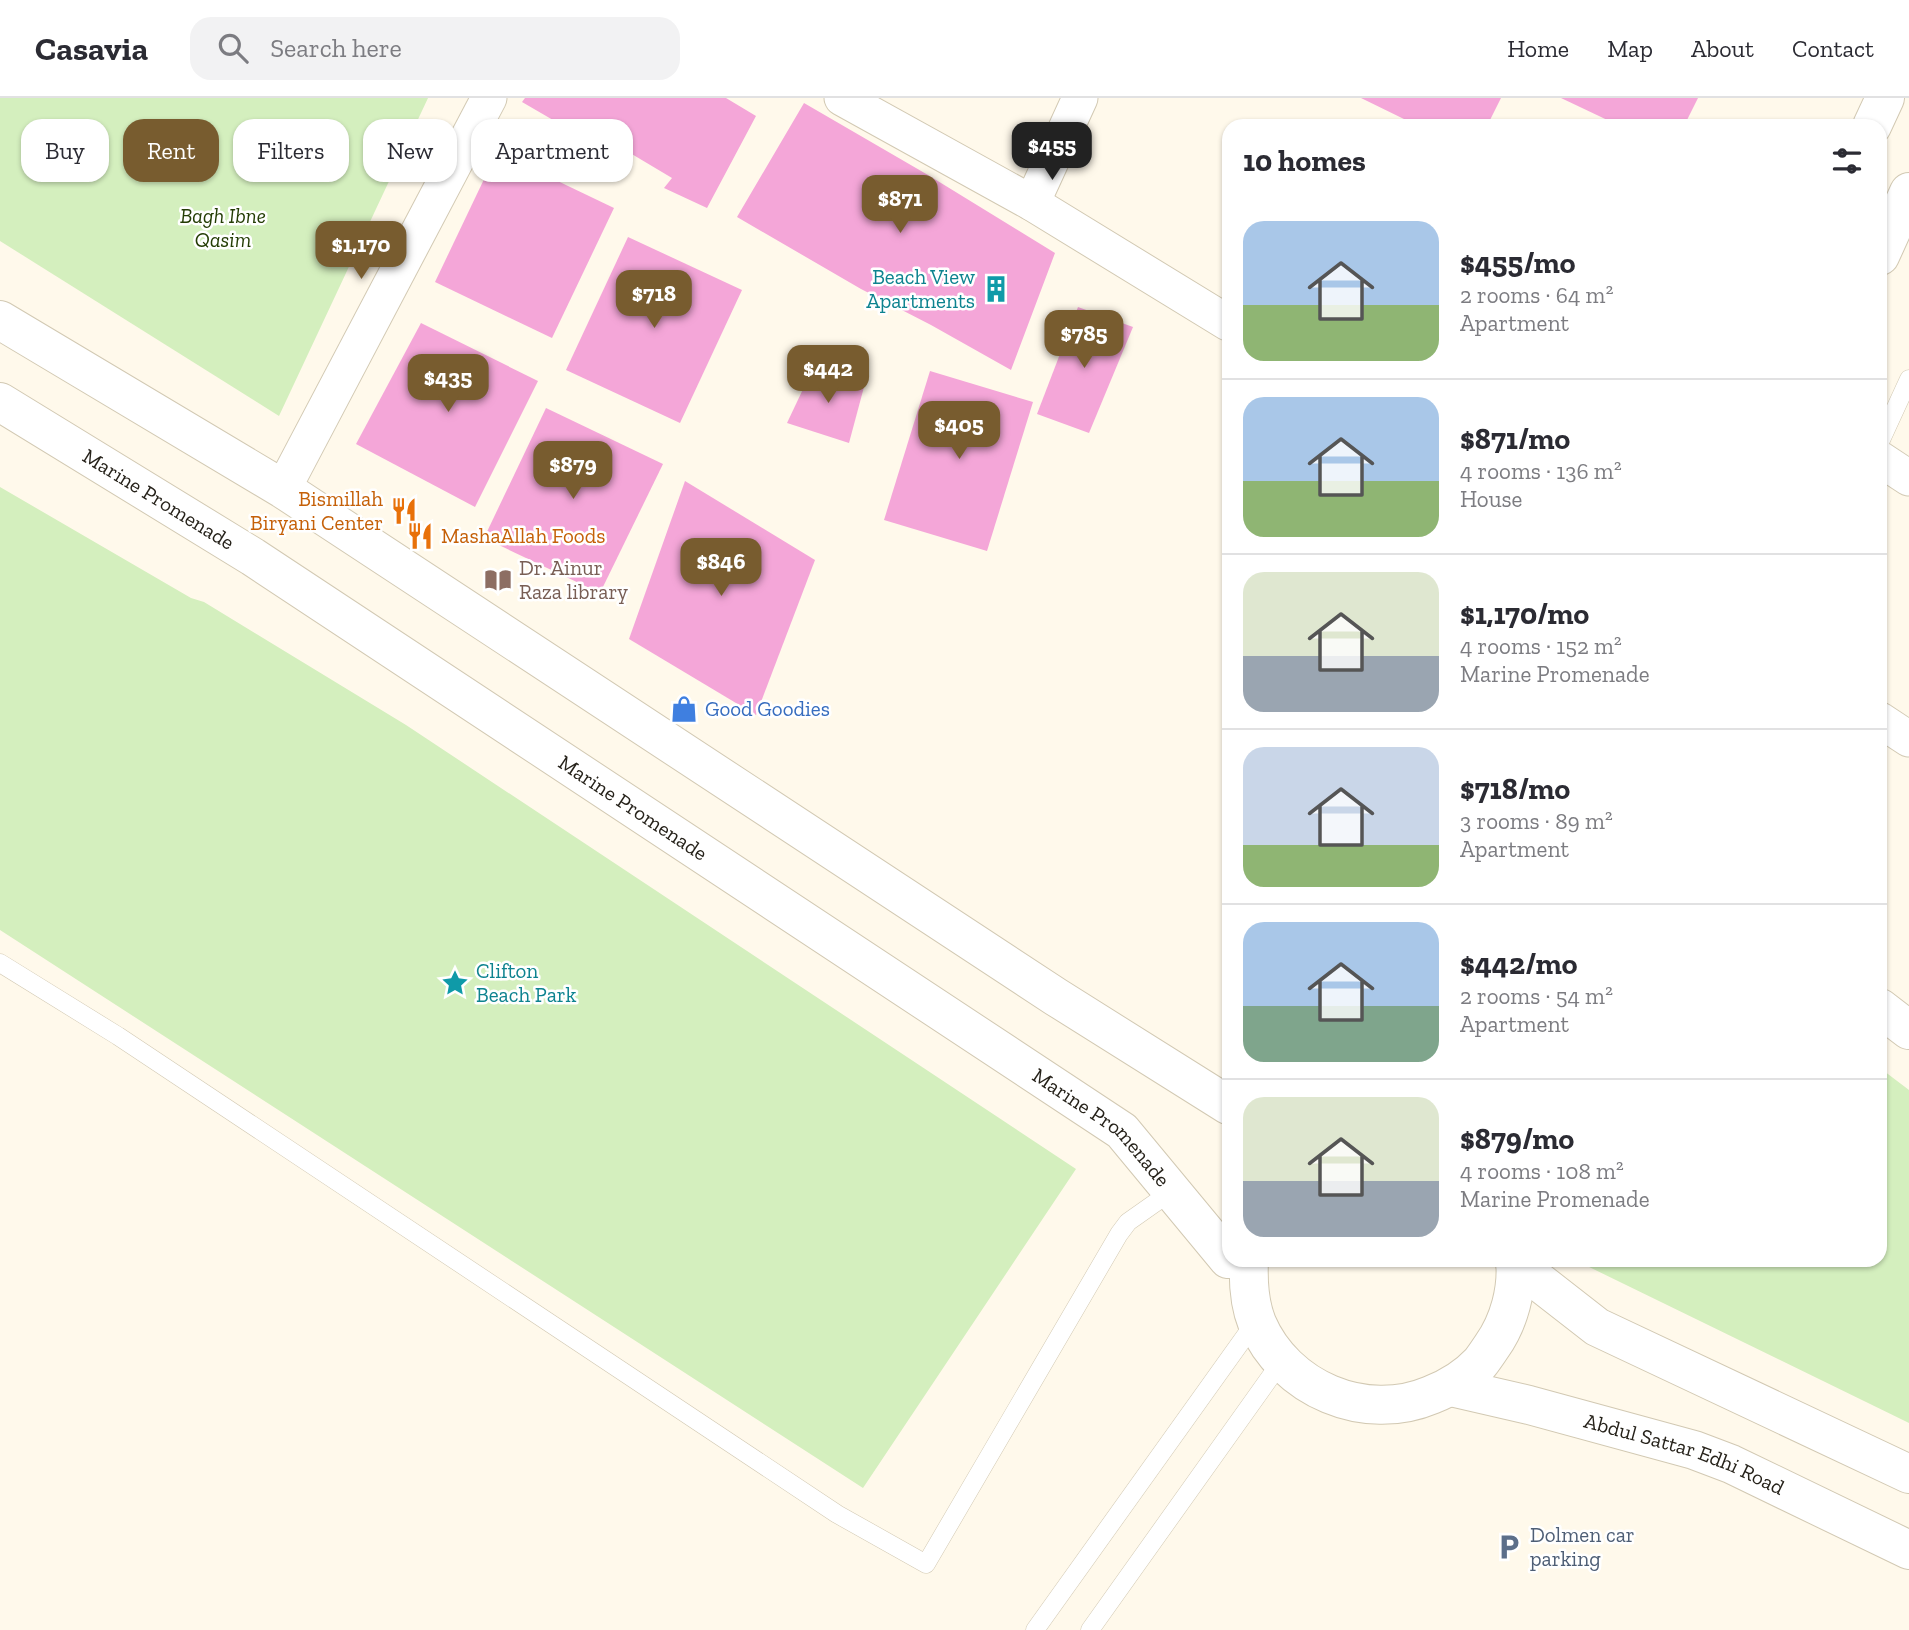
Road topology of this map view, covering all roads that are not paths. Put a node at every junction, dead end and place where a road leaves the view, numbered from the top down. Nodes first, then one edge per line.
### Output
1 (489, 98) edge
2 (842, 98) edge
3 (1080, 98) edge
4 (1885, 98) edge
5 (1875, 119) edge
6 (1909, 192) edge
7 (1032, 203) junction
8 (1887, 241) edge
9 (1222, 319) edge
10 (0, 320) edge
11 (1909, 379) edge
12 (0, 401) edge
13 (1887, 427) edge
14 (1887, 464) edge
15 (1909, 478) edge
16 (283, 489) junction
17 (1887, 725) edge
18 (1909, 739) edge
19 (0, 963) edge
20 (1887, 1013) edge
21 (1909, 1030) edge
22 (1222, 1101) edge
23 (1172, 1191) junction
24 (1222, 1247) edge
25 (1239, 1267) edge
26 (1515, 1267) edge
27 (1521, 1267) edge
28 (1256, 1321) junction
29 (1281, 1362) junction
30 (1451, 1387) junction
31 (1909, 1474) edge
32 (1909, 1550) edge
33 (1035, 1630) edge
34 (1090, 1630) edge

1 - 16 street
2 - 7 street
3 - 7 street
4 - 5 main road
6 - 8 main road
7 - 9 street
10 - 16 main road
11 - 13 lane
12 - 23 main road, Marine Promenade
14 - 15 street
16 - 22 main road
17 - 18 street
19 - 23 lane
20 - 21 main road
23 - 24 main road, Marine Promenade
25 - 28 main road
26 - 30 main road
27 - 31 main road
28 - 29 main road
28 - 33 lane
29 - 30 main road
29 - 34 lane
30 - 32 main road, Abdul Sattar Edhi Road

